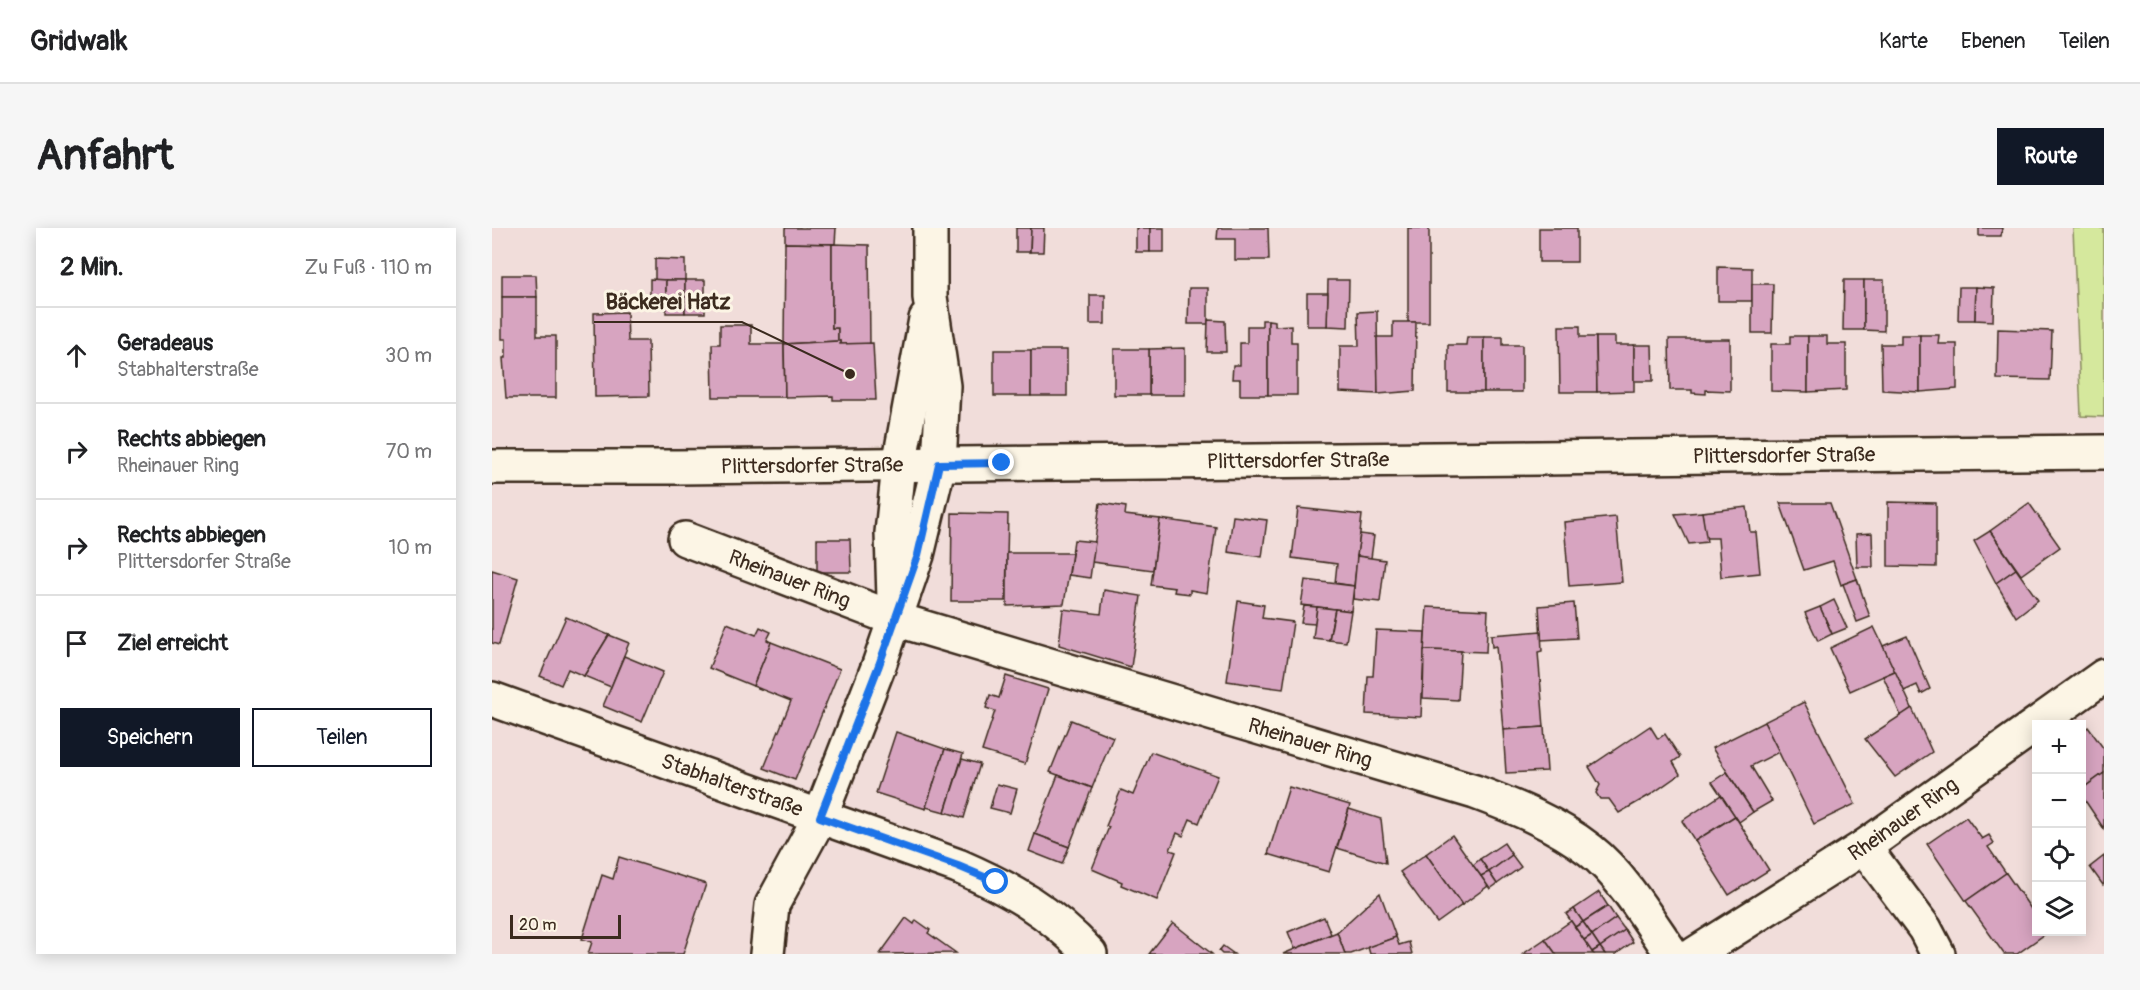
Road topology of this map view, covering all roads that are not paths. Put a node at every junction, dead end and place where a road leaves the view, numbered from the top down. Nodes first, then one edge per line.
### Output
1 (930, 228) edge
2 (930, 297) junction
3 (2104, 452) edge
4 (939, 464) junction
5 (899, 465) junction
6 (492, 467) edge
7 (685, 539) dead end
8 (895, 619) junction
9 (2104, 676) edge
10 (492, 699) edge
11 (820, 817) junction
12 (1864, 847) junction
13 (766, 954) edge
14 (1090, 954) edge
15 (1672, 954) edge
16 (1695, 954) edge
17 (1938, 954) edge

1 - 2 street
2 - 4 street
2 - 5 street
3 - 4 street, Plittersdorfer Straße
4 - 5 street, Plittersdorfer Straße
4 - 8 street
5 - 6 street, Plittersdorfer Straße
5 - 8 street
7 - 8 street, Rheinauer Ring
8 - 11 street
8 - 15 street, Rheinauer Ring
9 - 12 street, Rheinauer Ring
10 - 11 street, Stabhalterstraße
11 - 13 street
11 - 14 street, Stabhalterstraße
12 - 16 street, Rheinauer Ring
12 - 17 street

